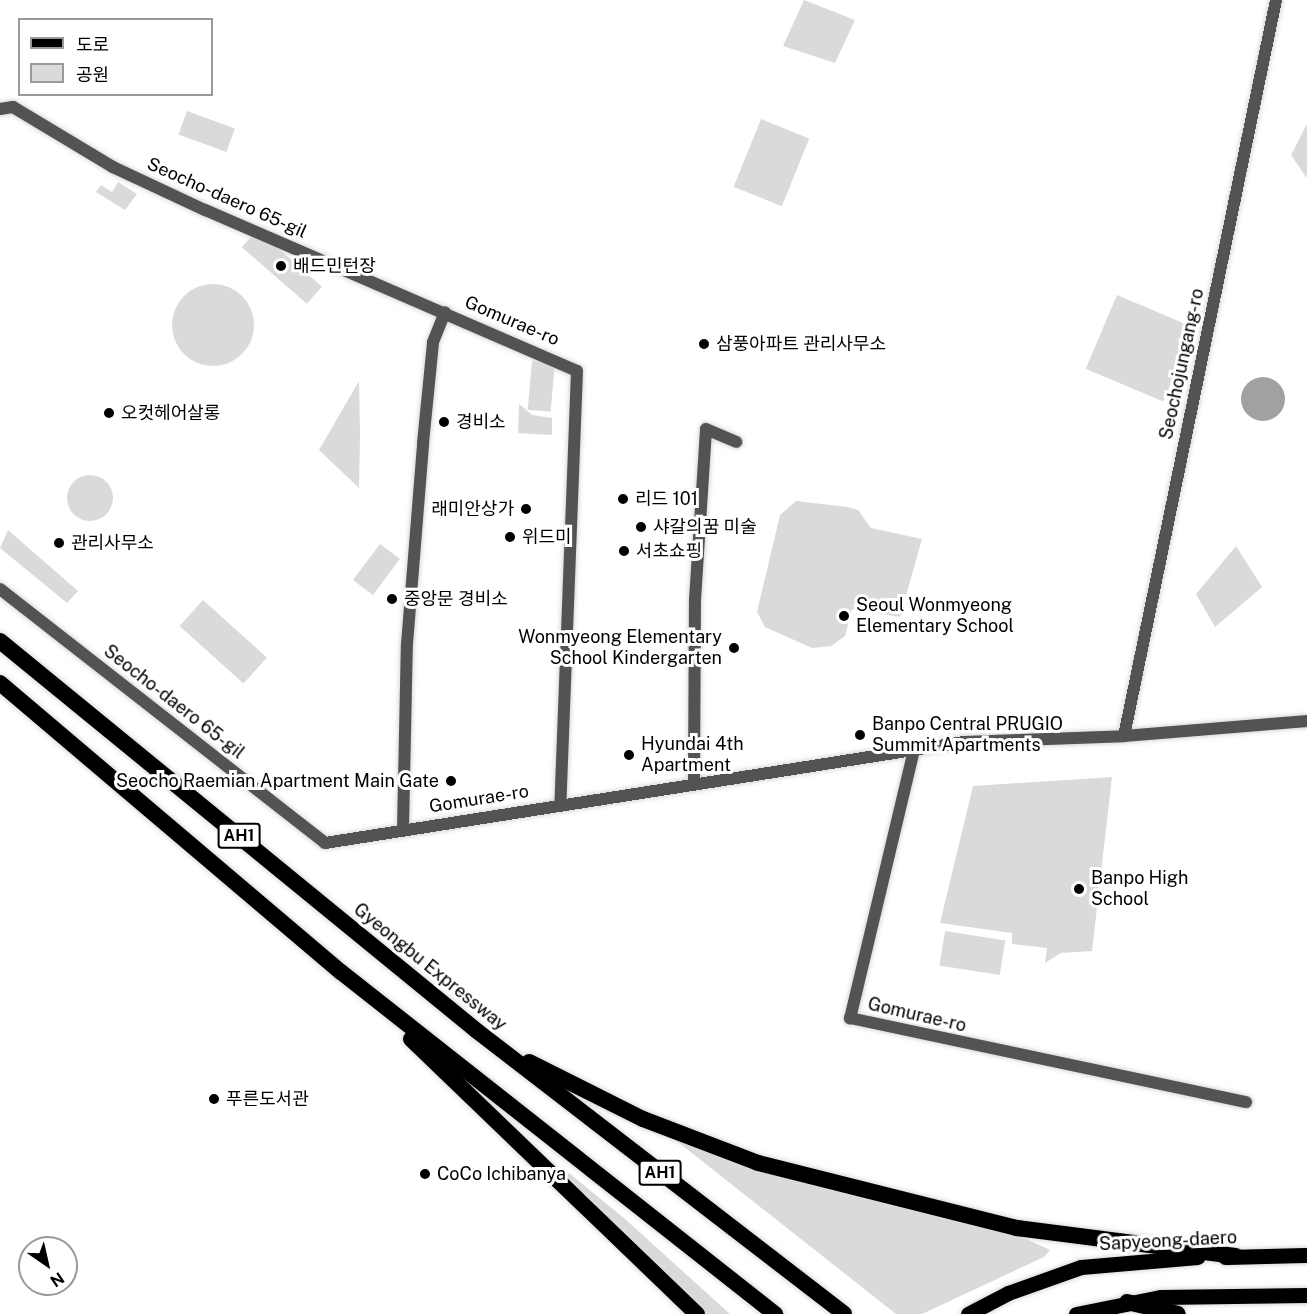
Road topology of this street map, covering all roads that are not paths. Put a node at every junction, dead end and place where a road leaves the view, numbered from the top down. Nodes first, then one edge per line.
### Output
1 (1276, 0) edge
2 (0, 109) edge
3 (445, 312) junction
4 (736, 442) dead end
5 (0, 589) edge
6 (0, 641) edge
7 (0, 683) edge
8 (1307, 721) edge
9 (1124, 736) junction
10 (914, 750) junction
11 (694, 784) junction
12 (560, 805) junction
13 (403, 829) junction
14 (326, 843) joint
15 (341, 972) junction
16 (477, 1031) junction
17 (1246, 1102) dead end
18 (1307, 1255) edge
19 (1235, 1256) junction
20 (1307, 1295) edge
21 (1127, 1302) junction
22 (697, 1314) edge
23 (776, 1314) edge
24 (844, 1314) edge
25 (968, 1314) edge
26 (1076, 1314) edge
27 (1178, 1314) edge

1 - 9 street, Seochojungang-ro
2 - 3 street, Seocho-daero 65-gil
3 - 12 street, Gomurae-ro
3 - 13 street, Gomurae-ro
4 - 11 street
5 - 14 street, Seocho-daero 65-gil
6 - 16 highway, Gyeongbu Expressway / AH1
7 - 15 highway, AH1
8 - 9 street, Gomurae-ro
9 - 10 street, Gomurae-ro
10 - 11 street, Gomurae-ro
10 - 17 street, Gomurae-ro
11 - 12 street, Gomurae-ro
12 - 13 street, Gomurae-ro
13 - 14 street, Gomurae-ro
15 - 22 highway
15 - 23 highway, AH1
16 - 19 highway
16 - 24 highway, Gyeongbu Expressway / AH1
18 - 19 main road, Sapyeong-daero
19 - 25 main road, Sapyeong-daero
20 - 21 main road
21 - 26 main road
21 - 27 highway

